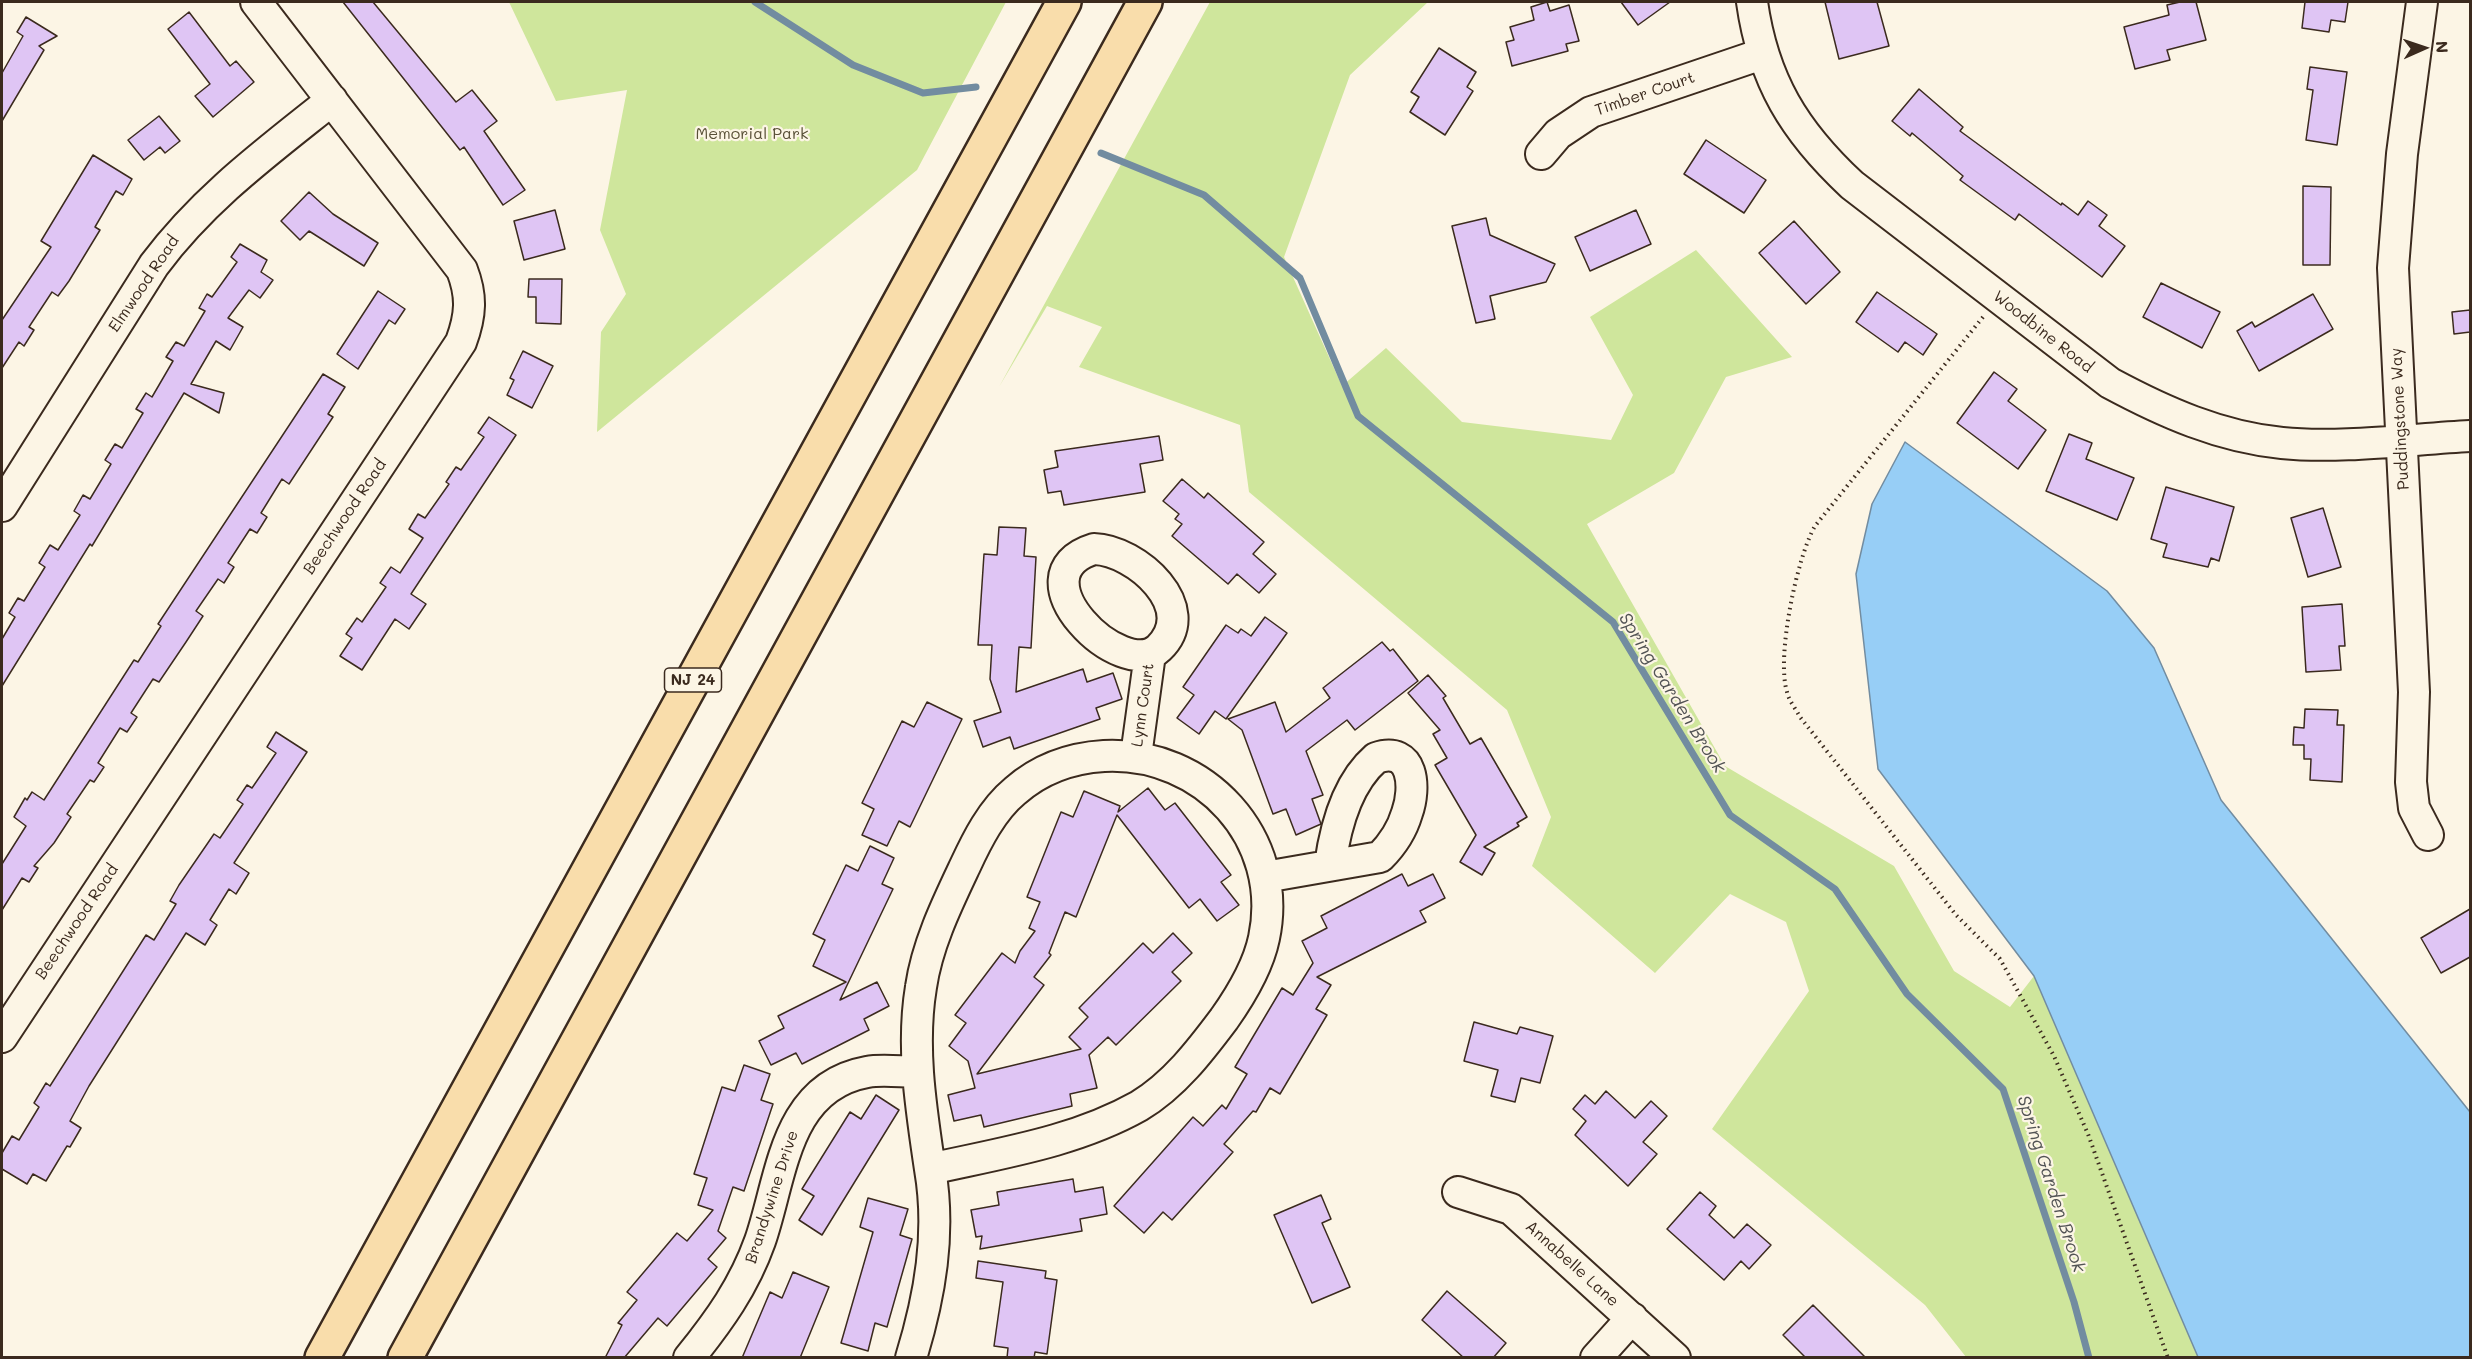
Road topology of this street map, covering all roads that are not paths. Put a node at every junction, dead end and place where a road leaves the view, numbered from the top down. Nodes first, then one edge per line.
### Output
1 (256, 2) edge
2 (1064, 2) edge
3 (1145, 2) edge
4 (1752, 2) edge
5 (2422, 2) edge
6 (1762, 54) junction
7 (332, 100) junction
8 (1541, 154) dead end
9 (2470, 436) edge
10 (2401, 440) junction
11 (2, 506) edge
12 (1150, 654) dead end
13 (1136, 756) junction
14 (2428, 835) dead end
15 (1330, 865) dead end
16 (1265, 878) junction
17 (2, 1037) edge
18 (918, 1072) junction
19 (930, 1169) junction
20 (1458, 1192) dead end
21 (1632, 1318) junction
22 (322, 1358) edge
23 (405, 1358) edge
24 (689, 1358) edge
25 (911, 1358) edge
26 (1596, 1358) edge
27 (1675, 1358) edge

1 - 7 street, Beechwood Road
2 - 22 highway, NJ 24
3 - 23 highway
4 - 6 street, Woodbine Road
5 - 10 street, Puddingstone Way
6 - 8 street, Timber Court
6 - 10 street, Woodbine Road
7 - 11 street, Elmwood Road
7 - 17 street, Beechwood Road
9 - 10 street, Woodbine Road
10 - 14 street, Puddingstone Way
12 - 13 street, Lynn Court
13 - 16 street
13 - 18 street
15 - 16 street
16 - 19 street
18 - 19 street
18 - 24 street, Brandywine Drive
19 - 25 street
20 - 21 street, Annabelle Lane
21 - 26 street
21 - 27 street, Annabelle Lane

